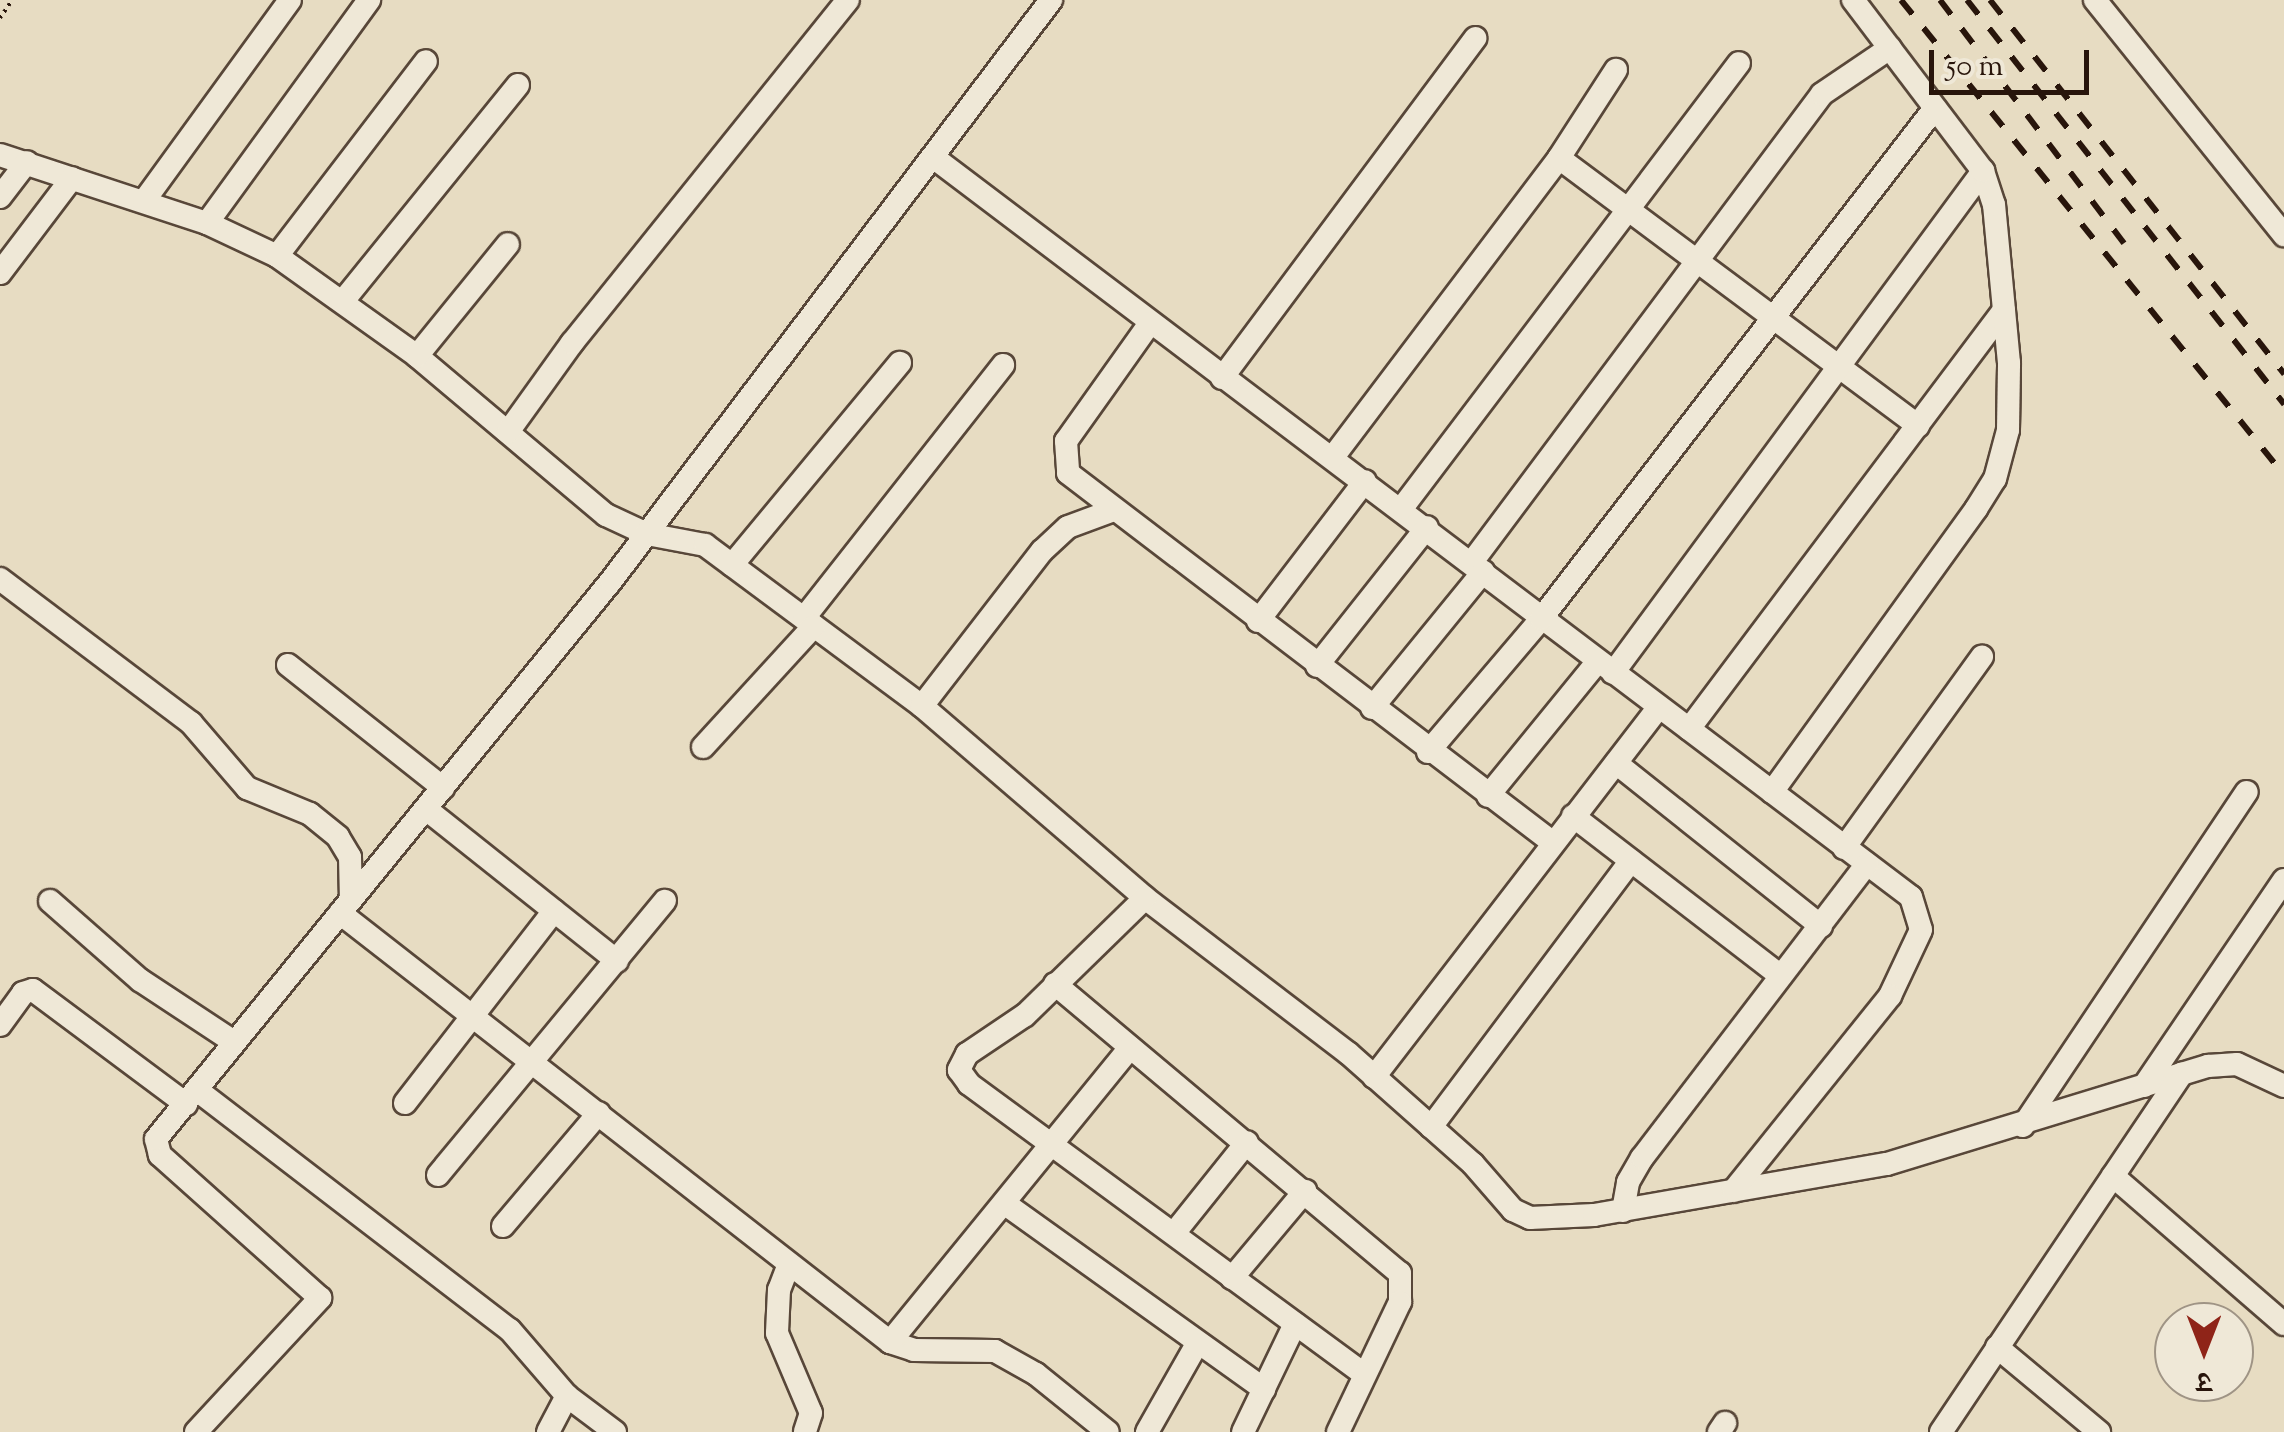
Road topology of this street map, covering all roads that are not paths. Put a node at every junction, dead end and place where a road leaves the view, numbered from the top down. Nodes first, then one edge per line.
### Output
1 (290, 0) edge
2 (369, 0) edge
3 (848, 0) edge
4 (1854, 0) edge
5 (2095, 0) edge
6 (1049, 1) edge
7 (1474, 38) dead end
8 (1890, 48) junction
9 (426, 61) dead end
10 (1739, 63) dead end
11 (1616, 70) dead end
12 (518, 85) dead end
13 (1935, 108) junction
14 (0, 155) edge
15 (933, 157) junction
16 (1559, 158) junction
17 (26, 162) junction
18 (1983, 171) junction
19 (72, 178) junction
20 (0, 196) edge
21 (144, 201) junction
22 (1628, 210) junction
23 (206, 223) junction
24 (2284, 235) edge
25 (508, 244) dead end
26 (277, 256) junction
27 (1699, 263) junction
28 (0, 274) edge
29 (343, 301) junction
30 (2004, 310) junction
31 (1769, 316) junction
32 (1150, 323) junction
33 (417, 356) junction
34 (900, 362) dead end
35 (1003, 365) dead end
36 (1842, 371) junction
37 (1222, 378) junction
38 (1918, 426) junction
39 (508, 432) junction
40 (1334, 457) junction
41 (1365, 480) junction
42 (1402, 508) junction
43 (1114, 510) junction
44 (1427, 527) junction
45 (648, 534) junction
46 (732, 565) junction
47 (1478, 567) junction
48 (0, 579) edge
49 (1541, 618) junction
50 (1258, 621) junction
51 (809, 622) junction
52 (1982, 657) dead end
53 (288, 665) dead end
54 (1317, 666) junction
55 (1606, 667) junction
56 (922, 706) junction
57 (1659, 707) junction
58 (1372, 708) junction
59 (1689, 730) junction
60 (703, 747) dead end
61 (1428, 752) junction
62 (1616, 762) junction
63 (443, 788) junction
64 (1772, 792) junction
65 (2247, 792) dead end
66 (1488, 796) junction
67 (426, 809) junction
68 (1574, 816) junction
69 (1552, 842) junction
70 (1844, 848) junction
71 (1631, 861) junction
72 (1867, 864) junction
73 (2284, 880) edge
74 (1145, 898) junction
75 (50, 901) dead end
76 (665, 901) dead end
77 (346, 906) junction
78 (554, 911) junction
79 (1820, 926) junction
80 (617, 961) junction
81 (1781, 976) junction
82 (1056, 984) junction
83 (474, 1018) junction
84 (0, 1024) edge
85 (234, 1042) junction
86 (1130, 1048) junction
87 (534, 1062) junction
88 (2182, 1074) junction
89 (1374, 1077) junction
90 (2280, 1077) edge
91 (2144, 1086) junction
92 (192, 1097) junction
93 (405, 1103) dead end
94 (599, 1113) junction
95 (1431, 1126) junction
96 (2023, 1126) junction
97 (1247, 1142) junction
98 (1055, 1146) junction
99 (438, 1175) dead end
100 (2113, 1176) junction
101 (1304, 1192) junction
102 (1733, 1192) junction
103 (1004, 1203) junction
104 (1622, 1211) junction
105 (503, 1226) dead end
106 (1175, 1232) junction
107 (790, 1264) junction
108 (1232, 1278) junction
109 (1295, 1324) junction
110 (2284, 1324) edge
111 (890, 1342) junction
112 (1197, 1344) junction
113 (1997, 1347) junction
114 (1365, 1376) junction
115 (1264, 1389) junction
116 (568, 1396) junction
117 (196, 1432) edge
118 (548, 1432) edge
119 (615, 1432) edge
120 (805, 1432) edge
121 (1108, 1432) edge
122 (1147, 1432) edge
123 (1243, 1432) edge
124 (1338, 1432) edge
125 (1942, 1432) edge
126 (2099, 1432) edge

1 - 21 street
2 - 23 street
3 - 39 street
4 - 8 street
5 - 24 street
6 - 15 street
7 - 37 street
8 - 13 street
8 - 27 street
9 - 26 street
10 - 22 street
11 - 16 street
12 - 29 street
13 - 18 street
13 - 31 street
14 - 17 street
15 - 32 street
15 - 45 street
16 - 22 street
16 - 40 street
17 - 19 street
17 - 20 street
18 - 30 street
18 - 36 street
19 - 21 street
19 - 28 street
21 - 23 street
22 - 27 street
22 - 42 street
23 - 26 street
25 - 33 street
26 - 29 street
27 - 31 street
27 - 47 street
29 - 33 street
30 - 38 street
30 - 64 street
31 - 36 street
31 - 49 street
32 - 37 street
32 - 43 street
33 - 39 street
34 - 46 street
35 - 51 street
36 - 38 street
36 - 55 street
37 - 40 street
38 - 59 street
39 - 45 street
40 - 41 street
41 - 42 street
41 - 50 street
42 - 44 street
43 - 50 street
43 - 56 street
44 - 47 street
44 - 54 street
45 - 46 street
45 - 63 street
46 - 51 street
47 - 49 street
47 - 58 street
48 - 77 street
49 - 55 street
49 - 61 street
50 - 54 street
51 - 56 street
51 - 60 street
52 - 70 street
53 - 63 street
54 - 58 street
55 - 57 street
55 - 66 street
56 - 74 street
57 - 59 street
57 - 62 street
58 - 61 street
59 - 64 street
61 - 66 street
62 - 68 street
62 - 79 street
63 - 67 street
64 - 70 street
65 - 96 street
66 - 69 street
67 - 77 street
67 - 78 street
68 - 69 street
68 - 71 street
69 - 89 street
70 - 72 street
71 - 81 street
71 - 95 street
72 - 79 street
72 - 102 street
73 - 91 street
74 - 82 street
74 - 89 street
75 - 85 street
76 - 80 street
77 - 83 street
77 - 85 street
78 - 80 street
78 - 83 street
79 - 81 street
80 - 87 street
81 - 104 street
82 - 86 street
82 - 98 street
83 - 87 street
83 - 93 street
84 - 92 street
85 - 92 street
86 - 97 street
86 - 98 street
87 - 94 street
87 - 99 street
88 - 90 street
88 - 91 street
88 - 100 street
89 - 95 street
91 - 96 street
92 - 116 street
92 - 117 street
94 - 105 street
94 - 107 street
95 - 104 street
96 - 102 street
97 - 101 street
97 - 106 street
98 - 103 street
98 - 106 street
100 - 110 street
100 - 113 street
101 - 108 street
101 - 114 street
102 - 104 street
103 - 111 street
103 - 112 street
106 - 108 street
107 - 111 street
107 - 120 street
108 - 109 street
109 - 114 street
109 - 115 street
111 - 121 street
112 - 115 street
112 - 122 street
113 - 125 street
113 - 126 street
114 - 124 street
115 - 123 street
116 - 118 street
116 - 119 street

